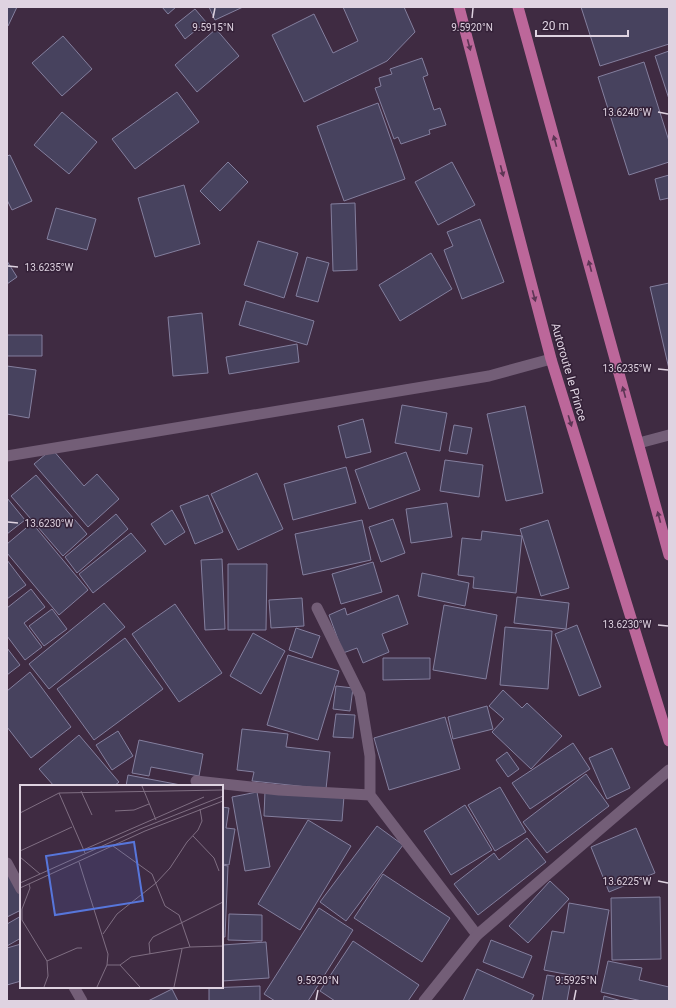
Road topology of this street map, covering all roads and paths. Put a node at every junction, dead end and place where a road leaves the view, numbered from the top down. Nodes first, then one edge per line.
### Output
1 (459, 7) edge
2 (518, 7) edge
3 (551, 359) junction
4 (669, 435) edge
5 (639, 443) junction
6 (7, 456) edge
7 (669, 555) edge
8 (317, 608) dead end
9 (669, 741) edge
10 (669, 770) edge
11 (196, 781) dead end
12 (370, 795) junction
13 (7, 863) edge
14 (20, 886) edge
15 (477, 935) junction
16 (75, 988) edge
17 (82, 1001) edge
18 (424, 1001) edge

1 -> 3 main road, Autoroute le Prince
5 -> 2 main road
3 - 6 street
3 -> 9 main road, Autoroute le Prince
4 - 5 street
7 -> 5 main road
8 - 12 street
10 - 15 street
11 - 12 street
12 - 15 street
13 - 14 street
15 - 18 street
16 - 17 street

